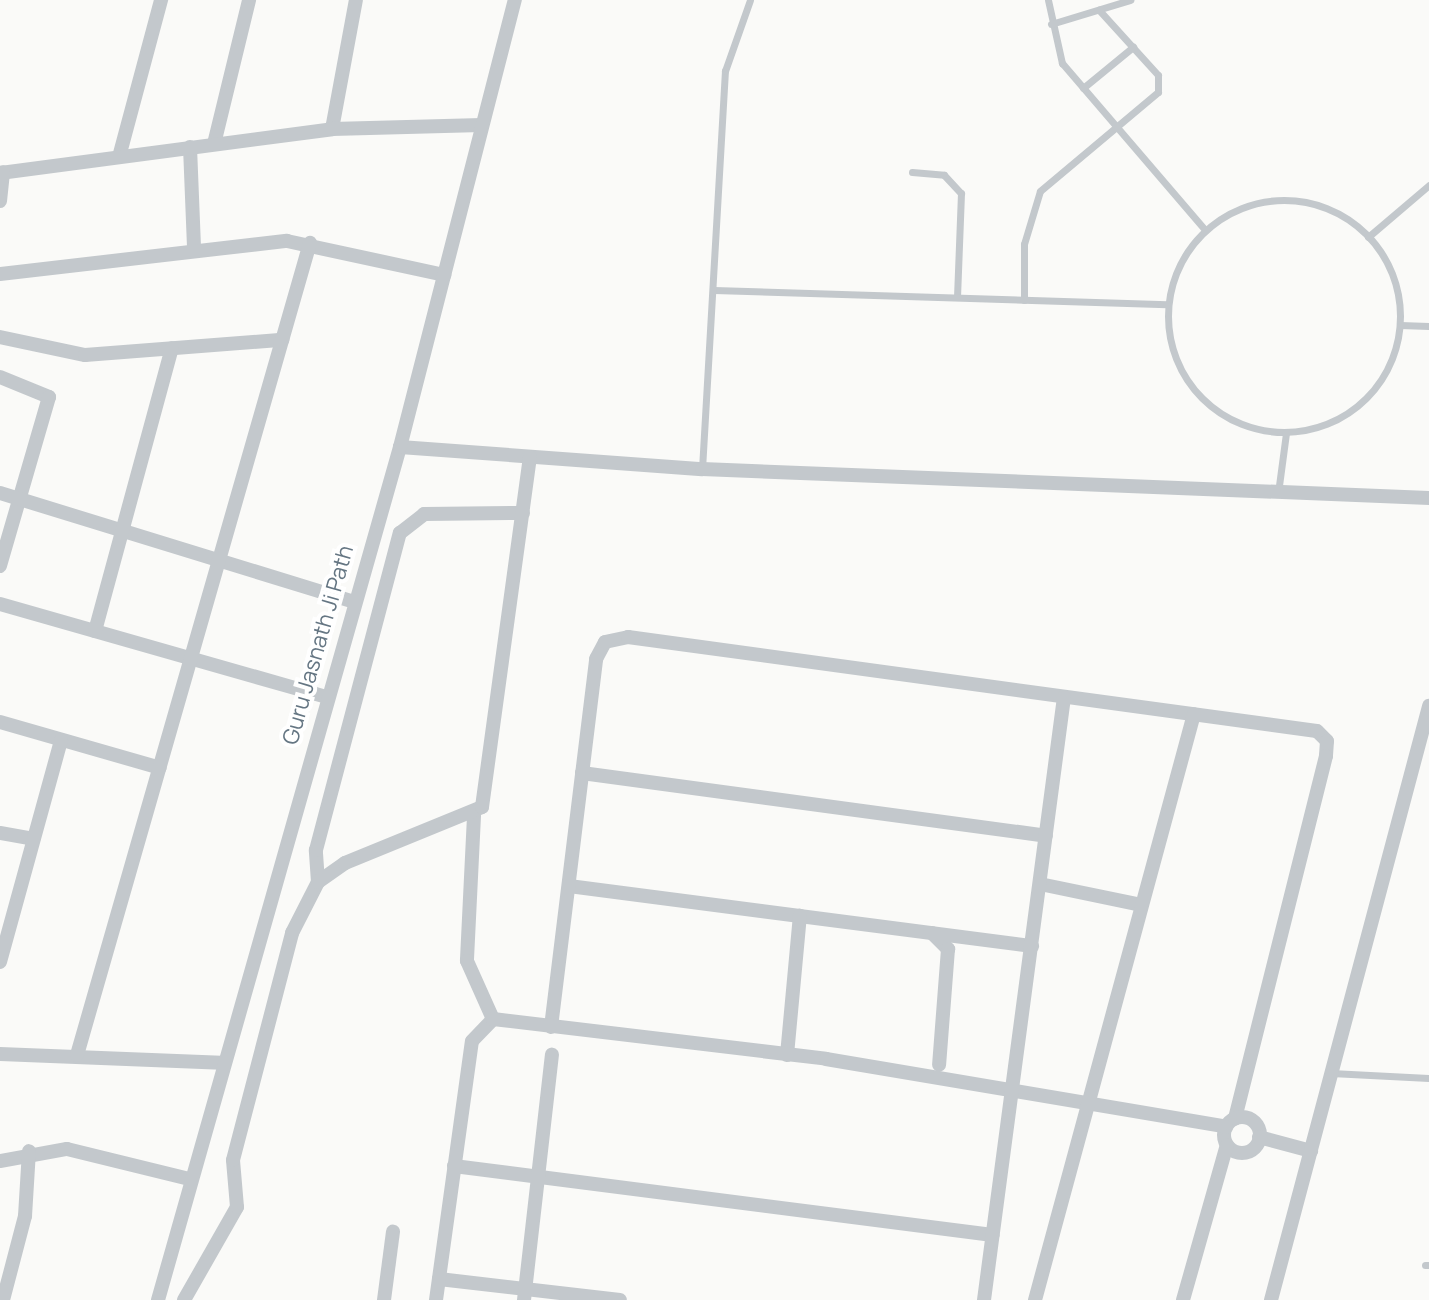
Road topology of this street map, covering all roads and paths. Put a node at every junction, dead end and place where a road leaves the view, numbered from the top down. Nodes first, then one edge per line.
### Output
1 (161, 0) edge
2 (249, 0) edge
3 (356, 0) edge
4 (515, 0) edge
5 (750, 0) edge
6 (1048, 0) edge
7 (1130, 0) edge
8 (1099, 10) junction
9 (1051, 24) junction
10 (1133, 47) junction
11 (1083, 88) junction
12 (1113, 123) junction
13 (482, 125) junction
14 (332, 129) junction
15 (214, 144) junction
16 (190, 147) junction
17 (119, 157) junction
18 (912, 172) dead end
19 (1, 173) edge
20 (1429, 185) edge
21 (0, 201) edge
22 (1205, 230) junction
23 (1368, 237) junction
24 (310, 243) junction
25 (194, 247) junction
26 (0, 274) edge
27 (444, 275) junction
28 (714, 290) junction
29 (957, 297) junction
30 (1024, 300) junction
31 (1167, 304) junction
32 (1400, 325) junction
33 (1429, 326) edge
34 (0, 337) edge
35 (282, 340) junction
36 (172, 348) junction
37 (0, 377) edge
38 (1286, 433) junction
39 (400, 447) junction
40 (530, 457) junction
41 (702, 469) junction
42 (0, 493) edge
43 (1278, 493) junction
44 (1429, 498) edge
45 (18, 499) junction
46 (523, 513) junction
47 (120, 529) junction
48 (219, 559) junction
49 (0, 566) edge
50 (351, 601) junction
51 (0, 604) edge
52 (95, 631) junction
53 (190, 658) junction
54 (326, 697) junction
55 (1064, 697) junction
56 (1429, 706) edge
57 (1194, 714) junction
58 (0, 722) edge
59 (61, 740) junction
60 (160, 768) junction
61 (582, 773) junction
62 (474, 816) junction
63 (0, 833) edge
64 (1046, 836) junction
65 (33, 839) junction
66 (318, 882) junction
67 (1040, 884) junction
68 (569, 886) junction
69 (1141, 905) junction
70 (800, 916) junction
71 (932, 933) junction
72 (1032, 946) junction
73 (0, 962) edge
74 (493, 1019) junction
75 (551, 1027) junction
76 (0, 1054) edge
77 (77, 1055) junction
78 (552, 1055) dead end
79 (787, 1055) junction
80 (221, 1063) junction
81 (939, 1065) dead end
82 (1331, 1073) junction
83 (1429, 1078) edge
84 (1013, 1090) junction
85 (1086, 1103) junction
86 (1230, 1123) junction
87 (1259, 1137) junction
88 (1227, 1145) junction
89 (29, 1151) junction
90 (1311, 1151) junction
91 (0, 1161) edge
92 (454, 1166) junction
93 (539, 1177) junction
94 (189, 1179) junction
95 (393, 1232) dead end
96 (993, 1235) junction
97 (439, 1279) junction
98 (525, 1294) edge
99 (3, 1300) edge
100 (158, 1300) edge
101 (184, 1300) edge
102 (384, 1300) edge
103 (436, 1300) edge
104 (620, 1300) edge
105 (984, 1300) edge
106 (1035, 1300) edge
107 (1183, 1300) edge
108 (1271, 1300) edge

1 - 17 street
2 - 15 street
3 - 14 street
4 - 13 street, Guru Jasnath Ji Path
5 - 28 lane
6 - 9 lane
7 - 8 lane
8 - 9 lane
8 - 10 lane
9 - 11 lane
10 - 11 lane
10 - 12 lane
11 - 12 lane
12 - 22 lane
12 - 30 lane
13 - 14 street
13 - 27 street, Guru Jasnath Ji Path
14 - 15 street
15 - 16 street
16 - 17 street
16 - 25 street
17 - 19 street
18 - 29 lane
19 - 21 street
20 - 23 lane
22 - 23 lane
22 - 31 lane
23 - 32 lane
24 - 25 street
24 - 27 street
24 - 35 street
25 - 26 street
27 - 39 street, Guru Jasnath Ji Path
28 - 29 lane
28 - 41 lane
29 - 30 lane
30 - 31 lane
31 - 38 lane
32 - 33 lane
32 - 38 lane
34 - 36 street
35 - 36 street
35 - 48 street
36 - 47 street
37 - 45 street
38 - 43 lane
39 - 40 street
39 - 50 street, Guru Jasnath Ji Path
40 - 41 street
40 - 46 street
41 - 43 street
42 - 45 street
43 - 44 street
45 - 47 street
45 - 49 street
46 - 62 street
46 - 66 street
47 - 48 street
47 - 52 street
48 - 50 street
48 - 53 street
50 - 54 street, Guru Jasnath Ji Path
51 - 52 street
52 - 53 street
53 - 54 street
53 - 60 street
54 - 80 street, Guru Jasnath Ji Path
55 - 57 street
55 - 61 street
55 - 64 street
56 - 82 street
57 - 69 street
57 - 86 street
58 - 59 street
59 - 60 street
59 - 65 street
60 - 77 street
61 - 64 street
61 - 68 street
62 - 66 street
62 - 74 street
63 - 65 street
64 - 67 street
65 - 73 street
66 - 101 street
67 - 69 street
67 - 72 street
68 - 70 street
68 - 75 street
69 - 85 street
70 - 71 street
70 - 79 street
71 - 72 street
71 - 81 street
72 - 84 street
74 - 75 street
74 - 92 street
75 - 79 street
76 - 77 street
77 - 80 street
78 - 93 street
79 - 84 street
80 - 94 street, Guru Jasnath Ji Path
82 - 83 lane
82 - 90 street
84 - 85 street
84 - 96 street
85 - 86 street
85 - 106 street
86 - 87 street
86 - 88 street
87 - 88 street
87 - 90 street
88 - 107 street
89 - 91 street
89 - 94 street
89 - 99 street
90 - 108 street
92 - 93 street
92 - 97 street
93 - 96 street
93 - 98 street
94 - 100 street, Guru Jasnath Ji Path
95 - 102 street
96 - 105 street
97 - 98 street
97 - 103 street
98 - 104 street

